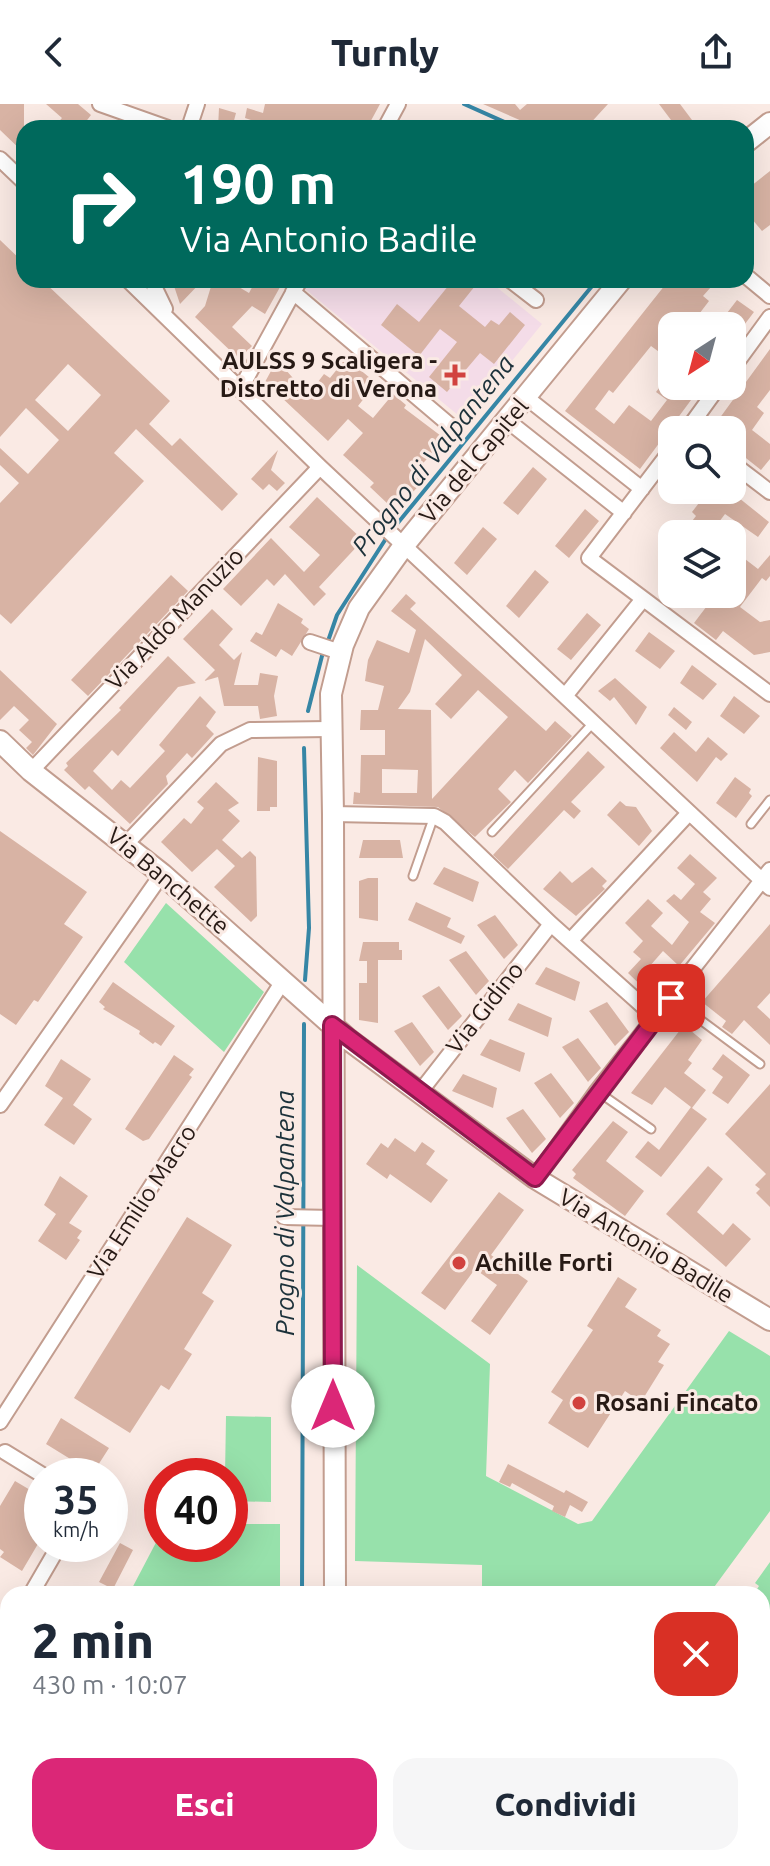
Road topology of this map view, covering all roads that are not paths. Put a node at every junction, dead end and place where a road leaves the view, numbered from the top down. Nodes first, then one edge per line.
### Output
1 (100, 104) edge
2 (145, 120) edge
3 (770, 123) edge
4 (754, 136) edge
5 (0, 159) edge
6 (16, 174) edge
7 (754, 283) edge
8 (136, 288) edge
9 (145, 288) edge
10 (156, 288) edge
11 (296, 288) edge
12 (299, 288) edge
13 (520, 288) edge
14 (615, 288) edge
15 (770, 296) edge
16 (147, 298) junction
17 (536, 300) dead end
18 (770, 317) edge
19 (177, 326) junction
20 (746, 350) edge
21 (241, 388) junction
22 (527, 398) junction
23 (508, 421) junction
24 (452, 427) dead end
25 (320, 467) junction
26 (658, 468) edge
27 (746, 474) edge
28 (642, 489) junction
29 (770, 492) edge
30 (624, 513) junction
31 (402, 541) junction
32 (643, 599) junction
33 (310, 642) dead end
34 (335, 650) junction
35 (770, 694) edge
36 (565, 696) junction
37 (593, 723) junction
38 (329, 729) junction
39 (0, 741) edge
40 (31, 771) junction
41 (770, 800) edge
42 (333, 814) junction
43 (688, 814) junction
44 (434, 816) junction
45 (751, 824) dead end
46 (492, 832) dead end
47 (126, 844) junction
48 (162, 874) junction
49 (413, 876) dead end
50 (767, 879) edge
51 (551, 924) junction
52 (570, 941) junction
53 (283, 981) junction
54 (671, 998) junction
55 (655, 1017) junction
56 (332, 1025) junction
57 (760, 1064) dead end
58 (597, 1091) junction
59 (420, 1092) junction
60 (0, 1105) edge
61 (651, 1129) dead end
62 (535, 1178) junction
63 (284, 1217) dead end
64 (333, 1218) junction
65 (770, 1320) edge
66 (0, 1422) edge
67 (5, 1452) dead end
68 (24, 1464) edge
69 (50, 1562) edge
70 (36, 1586) edge
71 (335, 1586) edge

1 - 2 street
3 - 4 street
5 - 6 street
7 - 15 street
8 - 16 street
9 - 16 street
10 - 19 street
11 - 21 street
12 - 24 street
13 - 17 street
14 - 22 street, Via del Capitel
16 - 19 street
18 - 20 street
19 - 21 street
21 - 25 street
22 - 23 street, Via del Capitel
22 - 28 street
23 - 30 street
23 - 31 street, Via del Capitel
25 - 31 street
25 - 40 street, Via Aldo Manuzio
26 - 28 street
27 - 29 street
28 - 30 street
30 - 32 street
31 - 34 street, Via del Capitel
31 - 36 street
32 - 35 street
32 - 36 street
33 - 34 street
34 - 38 street, Via del Capitel
36 - 37 street
37 - 43 street
37 - 46 lane
38 - 42 street, Via del Capitel
38 - 47 street
39 - 40 street, Via Banchette
40 - 47 street, Via Banchette
41 - 45 lane
42 - 44 street
42 - 56 street, Via del Capitel
43 - 50 street
43 - 52 street
44 - 49 lane
44 - 51 street
47 - 48 street, Via Banchette
48 - 53 street, Via Banchette
48 - 60 street
50 - 54 street
51 - 52 street
51 - 59 street, Via Gidino
52 - 55 street
53 - 56 street, Via Banchette
53 - 66 street, Via Emilio Macro
54 - 55 street
54 - 57 lane
55 - 58 street
56 - 59 street, Via Antonio Badile
56 - 64 street, Via del Capitel
58 - 61 lane
58 - 62 street
59 - 62 street, Via Antonio Badile
62 - 65 street, Via Antonio Badile
63 - 64 street
64 - 71 street, Via del Capitel
67 - 68 street
69 - 70 street

